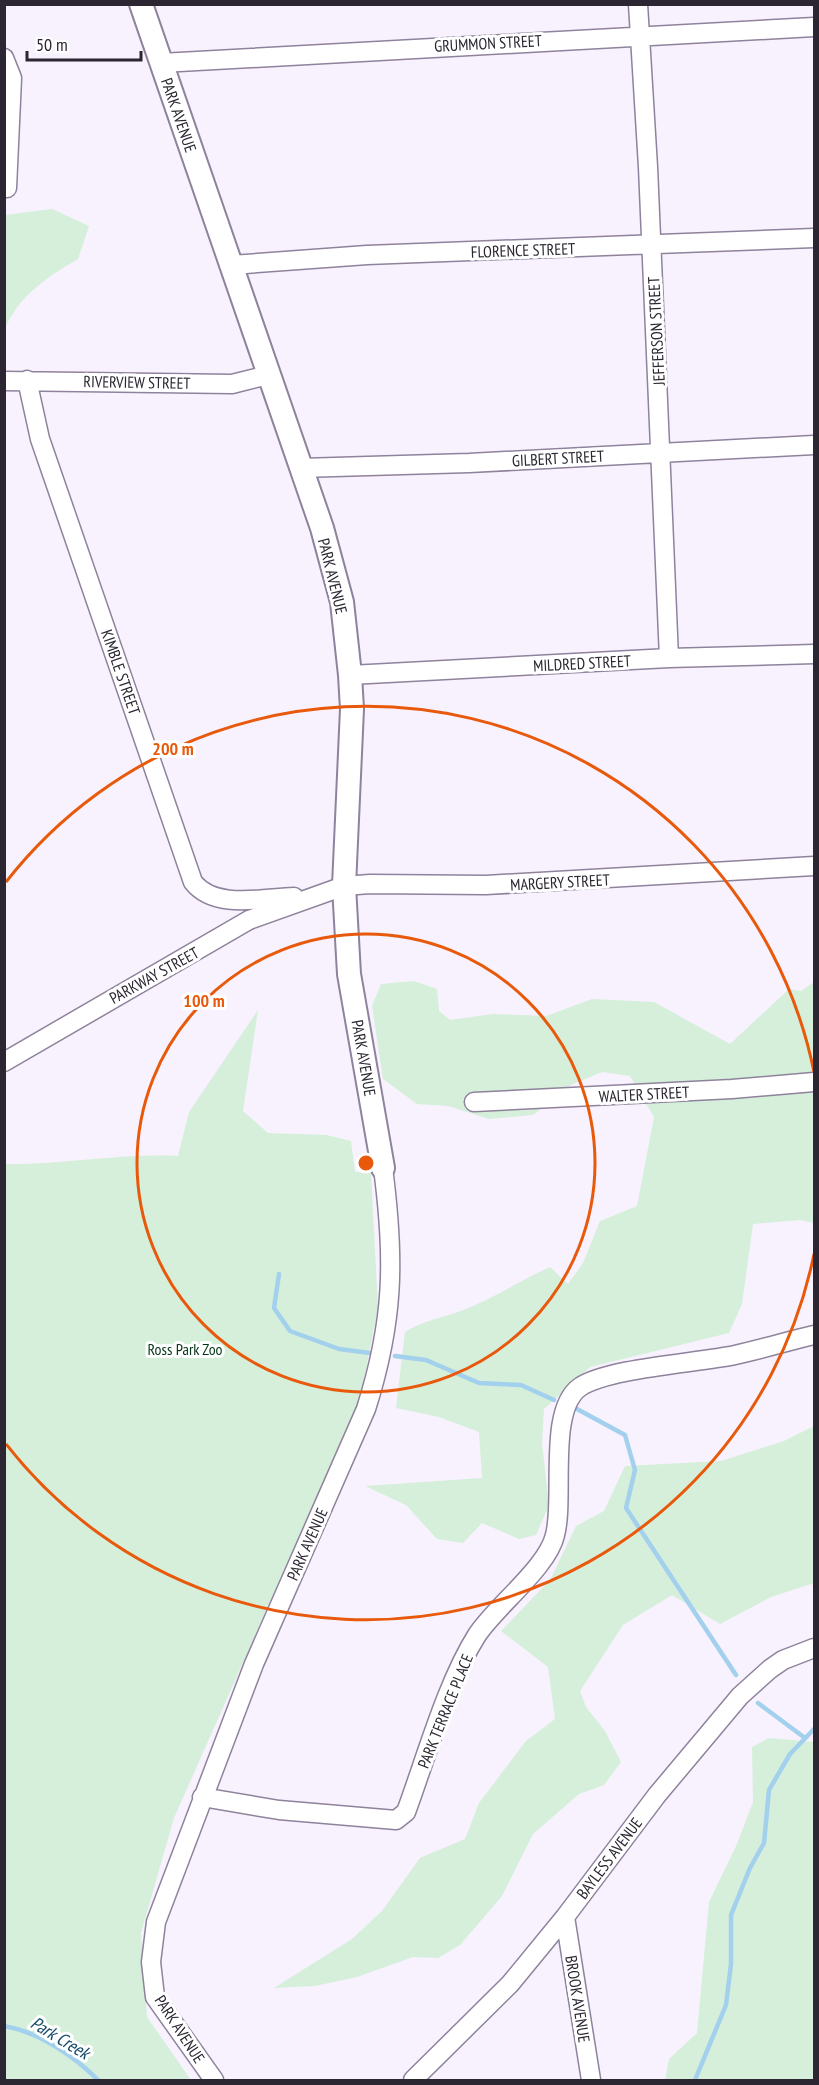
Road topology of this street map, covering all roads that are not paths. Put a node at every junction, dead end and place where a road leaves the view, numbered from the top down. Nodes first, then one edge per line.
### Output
1 (141, 4) edge
2 (638, 4) edge
3 (814, 27) edge
4 (639, 35) junction
5 (4, 58) edge
6 (161, 63) junction
7 (7, 188) dead end
8 (814, 238) edge
9 (652, 245) junction
10 (231, 265) junction
11 (268, 375) junction
12 (27, 380) junction
13 (4, 381) edge
14 (814, 445) edge
15 (661, 453) junction
16 (301, 468) junction
17 (814, 654) edge
18 (669, 658) junction
19 (350, 675) junction
20 (814, 866) edge
21 (344, 886) junction
22 (308, 897) junction
23 (4, 1062) edge
24 (814, 1082) edge
25 (474, 1102) dead end
26 (383, 1168) joint
27 (814, 1335) edge
28 (814, 1648) edge
29 (202, 1797) junction
30 (565, 1917) junction
31 (214, 2080) edge
32 (413, 2080) edge
33 (591, 2080) edge

1 - 6 street, PARK AVENUE
2 - 4 street, JEFFERSON STREET
3 - 4 street, GRUMMON STREET
4 - 6 street, GRUMMON STREET
4 - 9 street, JEFFERSON STREET
5 - 7 street
6 - 10 street, PARK AVENUE
8 - 9 street, FLORENCE STREET
9 - 10 street, FLORENCE STREET
9 - 15 street, JEFFERSON STREET
10 - 11 street, PARK AVENUE
11 - 12 street, RIVERVIEW STREET
11 - 16 street, PARK AVENUE
12 - 13 street, RIVERVIEW STREET
12 - 22 street, KIMBLE STREET
14 - 15 street, GILBERT STREET
15 - 16 street, GILBERT STREET
15 - 18 street, JEFFERSON STREET
16 - 19 street, PARK AVENUE
17 - 18 street, MILDRED STREET
18 - 19 street, MILDRED STREET
19 - 21 street, PARK AVENUE
20 - 21 street, MARGERY STREET
21 - 22 street, MARGERY STREET
21 - 26 street, PARK AVENUE
22 - 23 street, PARKWAY STREET
24 - 25 street, WALTER STREET
26 - 29 street, PARK AVENUE
27 - 29 street, PARK TERRACE PLACE
28 - 30 street, BAYLESS AVENUE
29 - 31 street, PARK AVENUE
30 - 32 street, BAYLESS AVENUE
30 - 33 street, BROOK AVENUE

